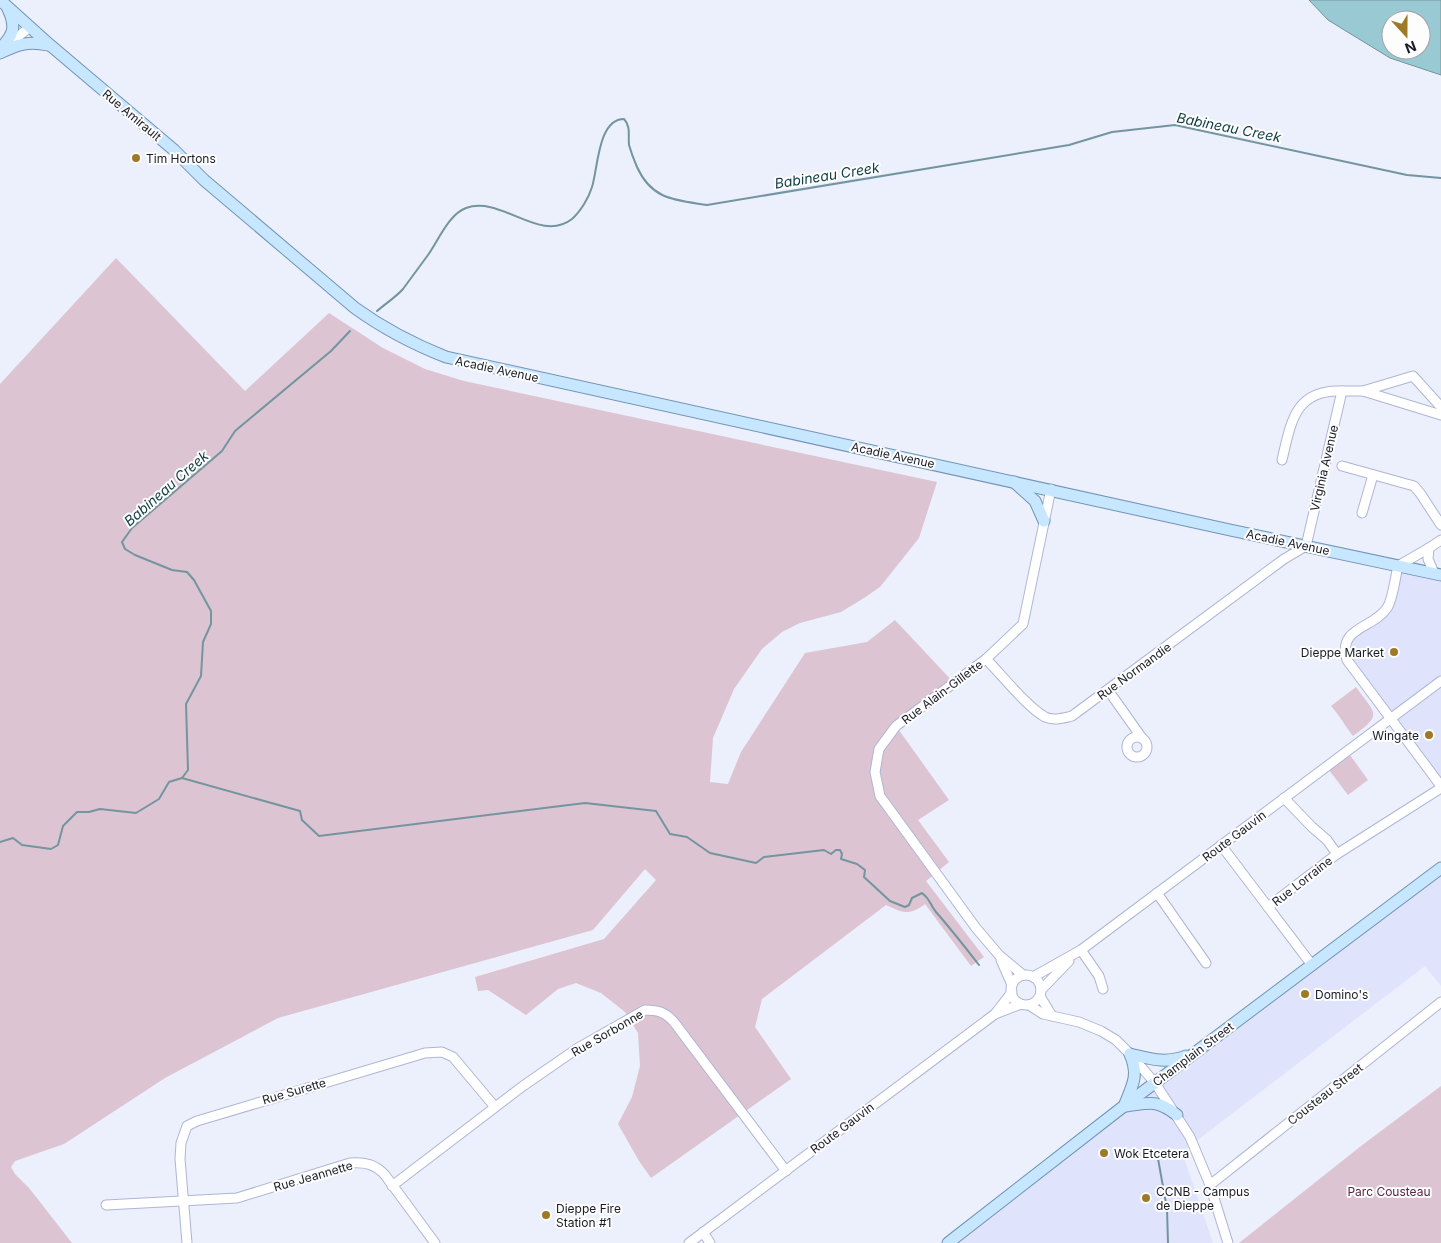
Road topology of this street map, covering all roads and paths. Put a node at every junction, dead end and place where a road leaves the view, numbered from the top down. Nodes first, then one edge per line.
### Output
1 (3, 3) edge
2 (30, 27) junction
3 (50, 45) junction
4 (0, 51) edge
5 (355, 308) joint
6 (1342, 391) junction
7 (1363, 391) junction
8 (1441, 407) edge
9 (1441, 415) edge
10 (1282, 460) dead end
11 (1342, 466) dead end
12 (1373, 474) junction
13 (1013, 481) junction
14 (1050, 489) junction
15 (1362, 513) dead end
16 (1044, 522) junction
17 (1441, 525) edge
18 (1282, 540) junction
19 (1441, 540) edge
20 (1306, 546) junction
21 (1429, 548) junction
22 (1284, 559) junction
23 (1398, 566) junction
24 (1438, 574) edge
25 (986, 659) junction
26 (1441, 681) edge
27 (1108, 690) junction
28 (1391, 719) junction
29 (1142, 738) dead end
30 (1441, 787) edge
31 (1284, 798) junction
32 (1222, 845) junction
33 (1337, 854) junction
34 (1441, 868) edge
35 (1157, 893) junction
36 (1268, 908) junction
37 (1079, 951) junction
38 (999, 955) junction
39 (1206, 962) dead end
40 (1312, 965) junction
41 (1023, 976) junction
42 (1033, 977) junction
43 (1012, 989) junction
44 (1103, 989) dead end
45 (1041, 993) junction
46 (1441, 1002) edge
47 (1025, 1004) junction
48 (995, 1014) junction
49 (1052, 1016) junction
50 (1194, 1053) junction
51 (1130, 1054) junction
52 (1155, 1083) junction
53 (1124, 1106) junction
54 (495, 1107) junction
55 (1177, 1115) junction
56 (786, 1171) junction
57 (1210, 1185) junction
58 (392, 1186) junction
59 (183, 1201) junction
60 (106, 1205) dead end
61 (703, 1232) junction
62 (187, 1243) edge
63 (435, 1243) edge
64 (689, 1243) edge
65 (710, 1243) edge
66 (948, 1243) edge
67 (1228, 1243) edge

1 - 2 main road, Rue Amirault
1 - 4 main road
2 - 3 main road, Rue Amirault
2 - 4 street
3 - 4 main road
3 - 5 main road, Rue Amirault
5 - 13 main road, Acadie Avenue
6 - 7 street
6 - 10 street
6 - 20 street, Virginia Avenue
7 - 8 street
7 - 9 street
11 - 12 street, Virginia Avenue
12 - 15 street
12 - 17 street, Virginia Avenue
13 - 14 main road, Acadie Avenue
13 - 16 main road
14 - 16 street, Rue Alain-Gillette
14 - 18 main road, Acadie Avenue
16 - 25 street, Rue Alain-Gillette
18 - 20 main road, Acadie Avenue
18 - 22 street
19 - 21 street
20 - 22 street, Rue Normandie
20 - 23 main road, Acadie Avenue
21 - 23 street
21 - 24 street
22 - 27 street, Rue Normandie
23 - 24 main road, Acadie Avenue
23 - 28 street
25 - 27 street, Rue Normandie
25 - 38 street, Rue Alain-Gillette
26 - 28 street, Route Gauvin
27 - 29 street
28 - 30 street
28 - 31 street, Route Gauvin
30 - 33 street
31 - 32 street, Route Gauvin
31 - 33 street, Rue Lorraine
32 - 35 street, Route Gauvin
32 - 36 street, Rue Lorraine
33 - 36 street, Rue Lorraine
34 - 40 main road, Champlain Street
35 - 37 street, Route Gauvin
35 - 39 street
36 - 40 street
37 - 42 street, Route Gauvin
37 - 44 street
37 - 45 street, Route Gauvin
38 - 41 street, Rue Alain-Gillette
38 - 43 street, Rue Alain-Gillette
40 - 50 main road, Champlain Street
41 - 42 street
41 - 43 street
42 - 45 street
43 - 47 street
43 - 48 street, Route Gauvin
45 - 47 street
45 - 49 street
46 - 57 street, Cousteau Street
47 - 48 street, Route Gauvin
47 - 49 street
48 - 56 street, Route Gauvin
49 - 51 street
50 - 51 main road
50 - 52 main road, Champlain Street
51 - 52 street
51 - 53 main road
52 - 53 main road, Champlain Street
52 - 55 street
53 - 55 main road
53 - 66 main road, Champlain Street
54 - 56 street, Rue Sorbonne
54 - 58 street, Rue Sorbonne
54 - 59 street, Rue Surette
55 - 57 street
56 - 61 street, Route Gauvin
57 - 67 street
58 - 59 street, Rue Jeannette
58 - 63 street, Rue Jeannette
59 - 60 street, Rue Jeannette
59 - 62 street, Rue Surette
61 - 64 street, Route Gauvin
61 - 65 street

